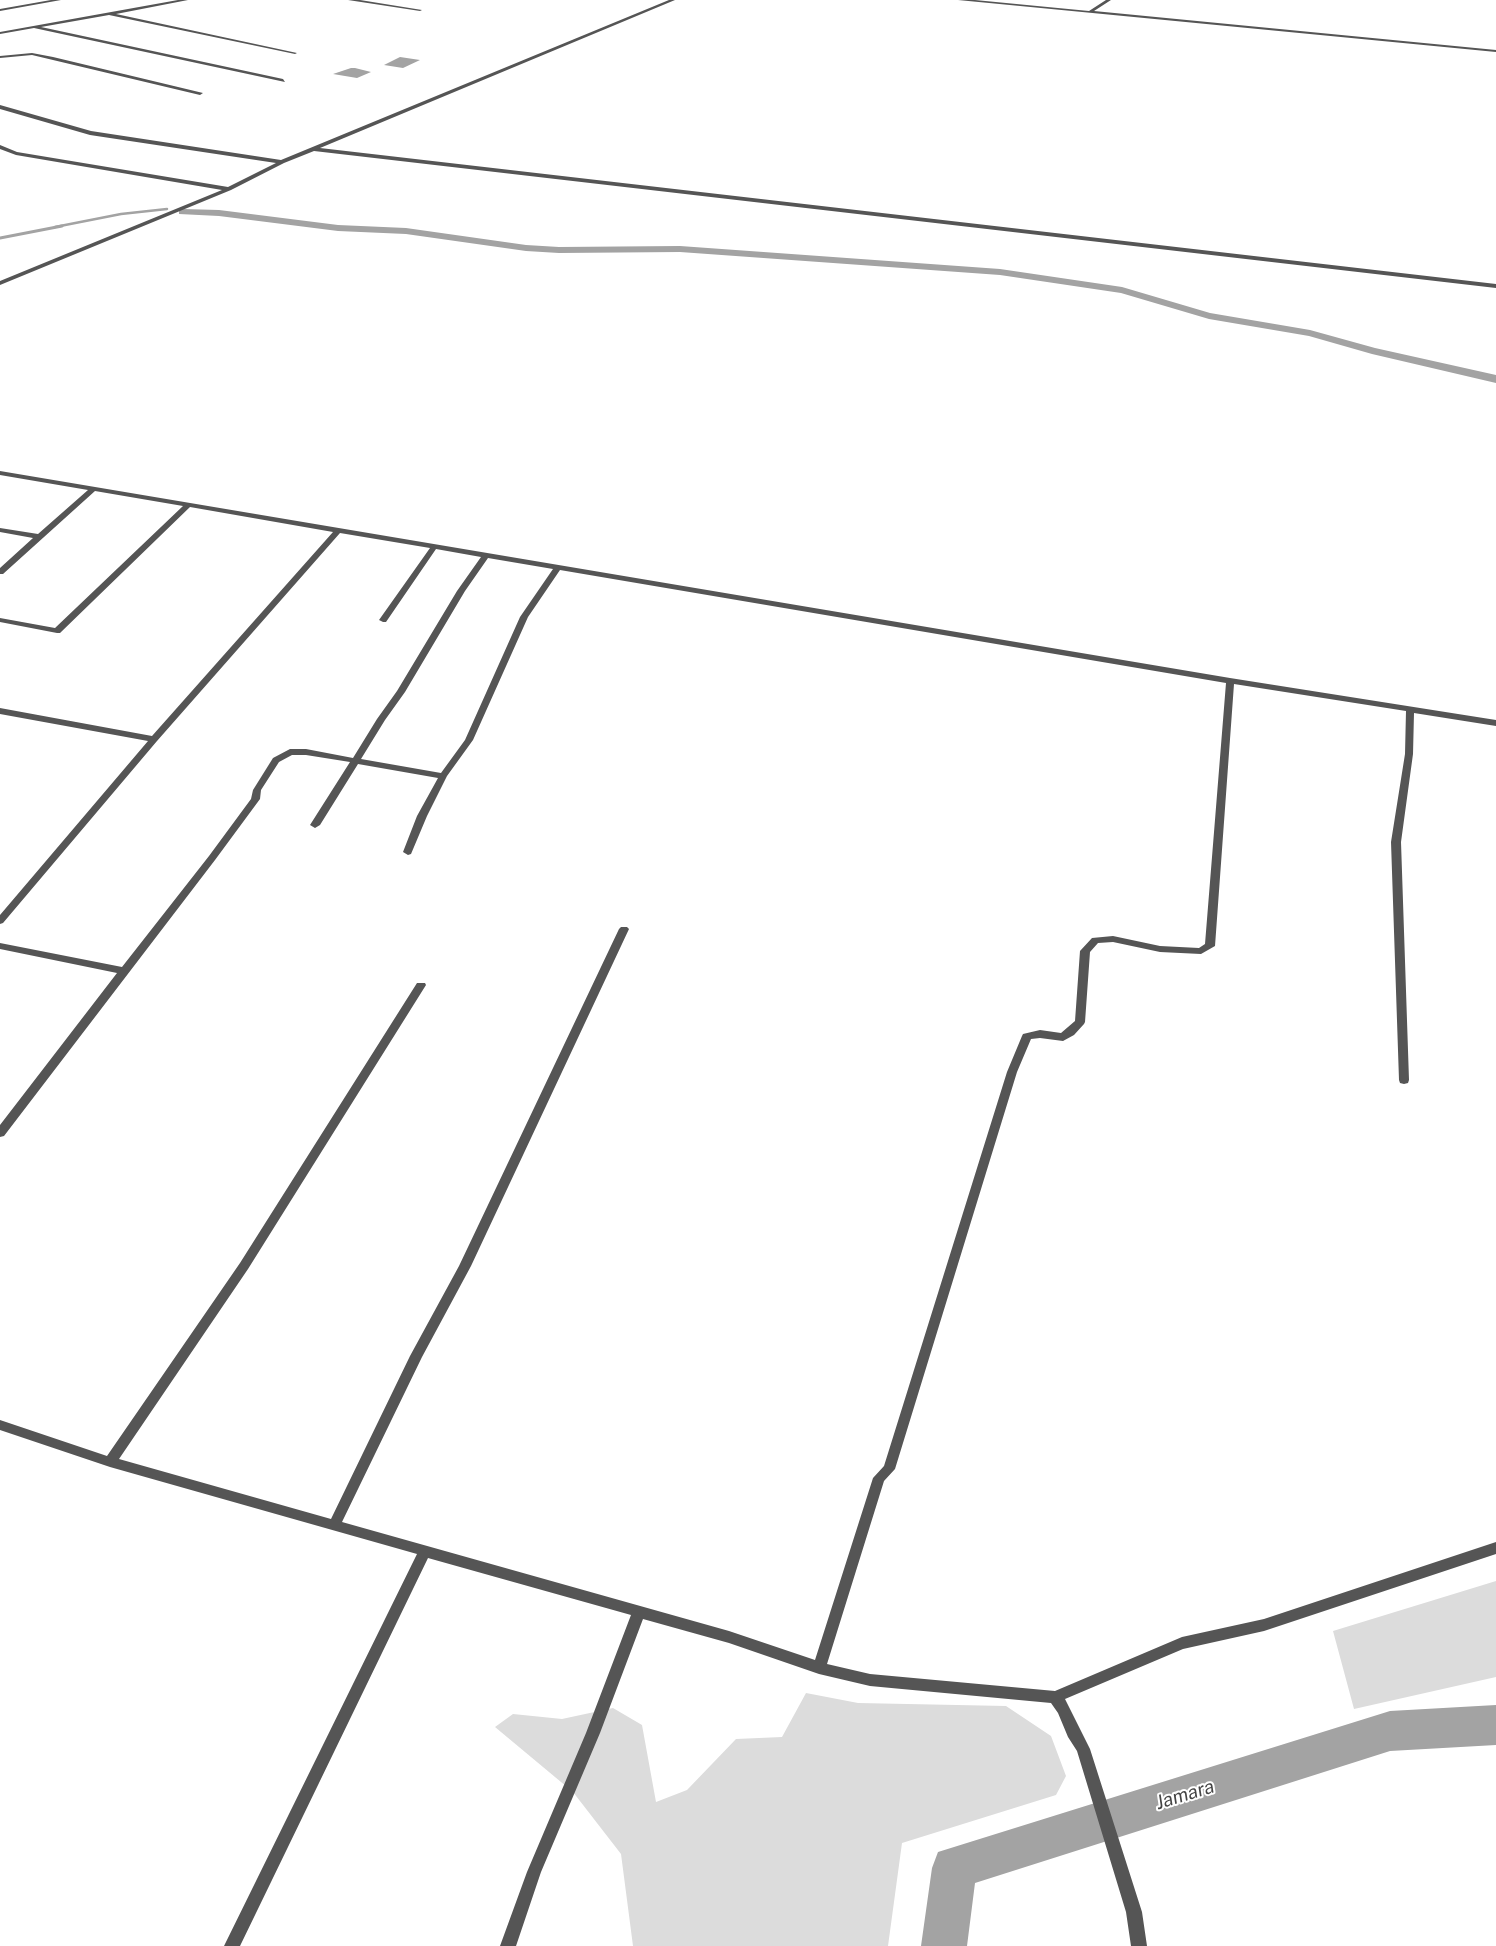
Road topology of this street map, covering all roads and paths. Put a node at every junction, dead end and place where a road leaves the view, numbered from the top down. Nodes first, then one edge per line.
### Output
1 (59, 0) edge
2 (186, 0) edge
3 (350, 0) edge
4 (673, 0) edge
5 (960, 0) edge
6 (988, 0) edge
7 (1109, 0) edge
8 (980, 2) junction
9 (0, 10) edge
10 (420, 10) dead end
11 (1090, 12) junction
12 (110, 14) junction
13 (34, 27) junction
14 (0, 33) edge
15 (1496, 51) edge
16 (295, 53) dead end
17 (0, 57) edge
18 (283, 81) dead end
19 (200, 93) dead end
20 (0, 107) edge
21 (0, 147) edge
22 (313, 149) junction
23 (282, 162) junction
24 (229, 189) junction
25 (0, 283) edge
26 (1496, 286) edge
27 (0, 473) edge
28 (93, 489) junction
29 (188, 505) junction
30 (0, 530) edge
31 (338, 531) junction
32 (39, 537) junction
33 (434, 547) junction
34 (485, 556) junction
35 (558, 568) junction
36 (0, 572) edge
37 (0, 620) edge
38 (383, 620) dead end
39 (1230, 681) junction
40 (1410, 709) junction
41 (0, 711) edge
42 (1495, 721) edge
43 (154, 739) junction
44 (356, 761) junction
45 (443, 776) junction
46 (315, 825) dead end
47 (408, 852) dead end
48 (0, 921) edge
49 (624, 929) dead end
50 (0, 946) edge
51 (124, 971) junction
52 (421, 985) dead end
53 (1404, 1080) dead end
54 (0, 1133) edge
55 (0, 1425) edge
56 (110, 1462) junction
57 (334, 1526) junction
58 (1496, 1548) edge
59 (424, 1552) junction
60 (639, 1612) junction
61 (819, 1668) junction
62 (1055, 1697) junction
63 (232, 1946) edge
64 (508, 1946) edge
65 (1139, 1946) edge

1 - 9 street
2 - 12 street
3 - 10 street
4 - 22 street
5 - 8 street
6 - 8 street
7 - 11 street
8 - 11 street
11 - 15 street
12 - 13 street
12 - 16 street
13 - 14 street
13 - 18 street
17 - 19 street
20 - 23 street
21 - 24 street
22 - 23 street
22 - 26 street
23 - 24 street
24 - 25 street
27 - 28 street
28 - 29 street
28 - 32 street
29 - 31 street
29 - 37 street
30 - 32 street
31 - 33 street
31 - 43 street
32 - 36 street
33 - 34 street
33 - 38 street
34 - 35 street
34 - 44 street
35 - 39 street
35 - 45 street
39 - 40 street
39 - 61 street
40 - 42 street
40 - 53 street
41 - 43 street
43 - 48 street
44 - 45 street
44 - 46 street
44 - 51 street
45 - 47 street
49 - 57 street
50 - 51 street
51 - 54 street
52 - 56 street
55 - 56 street
56 - 57 street
57 - 59 street
58 - 62 street
59 - 60 street
59 - 63 street
60 - 61 street
60 - 64 street
61 - 62 street
62 - 65 street

